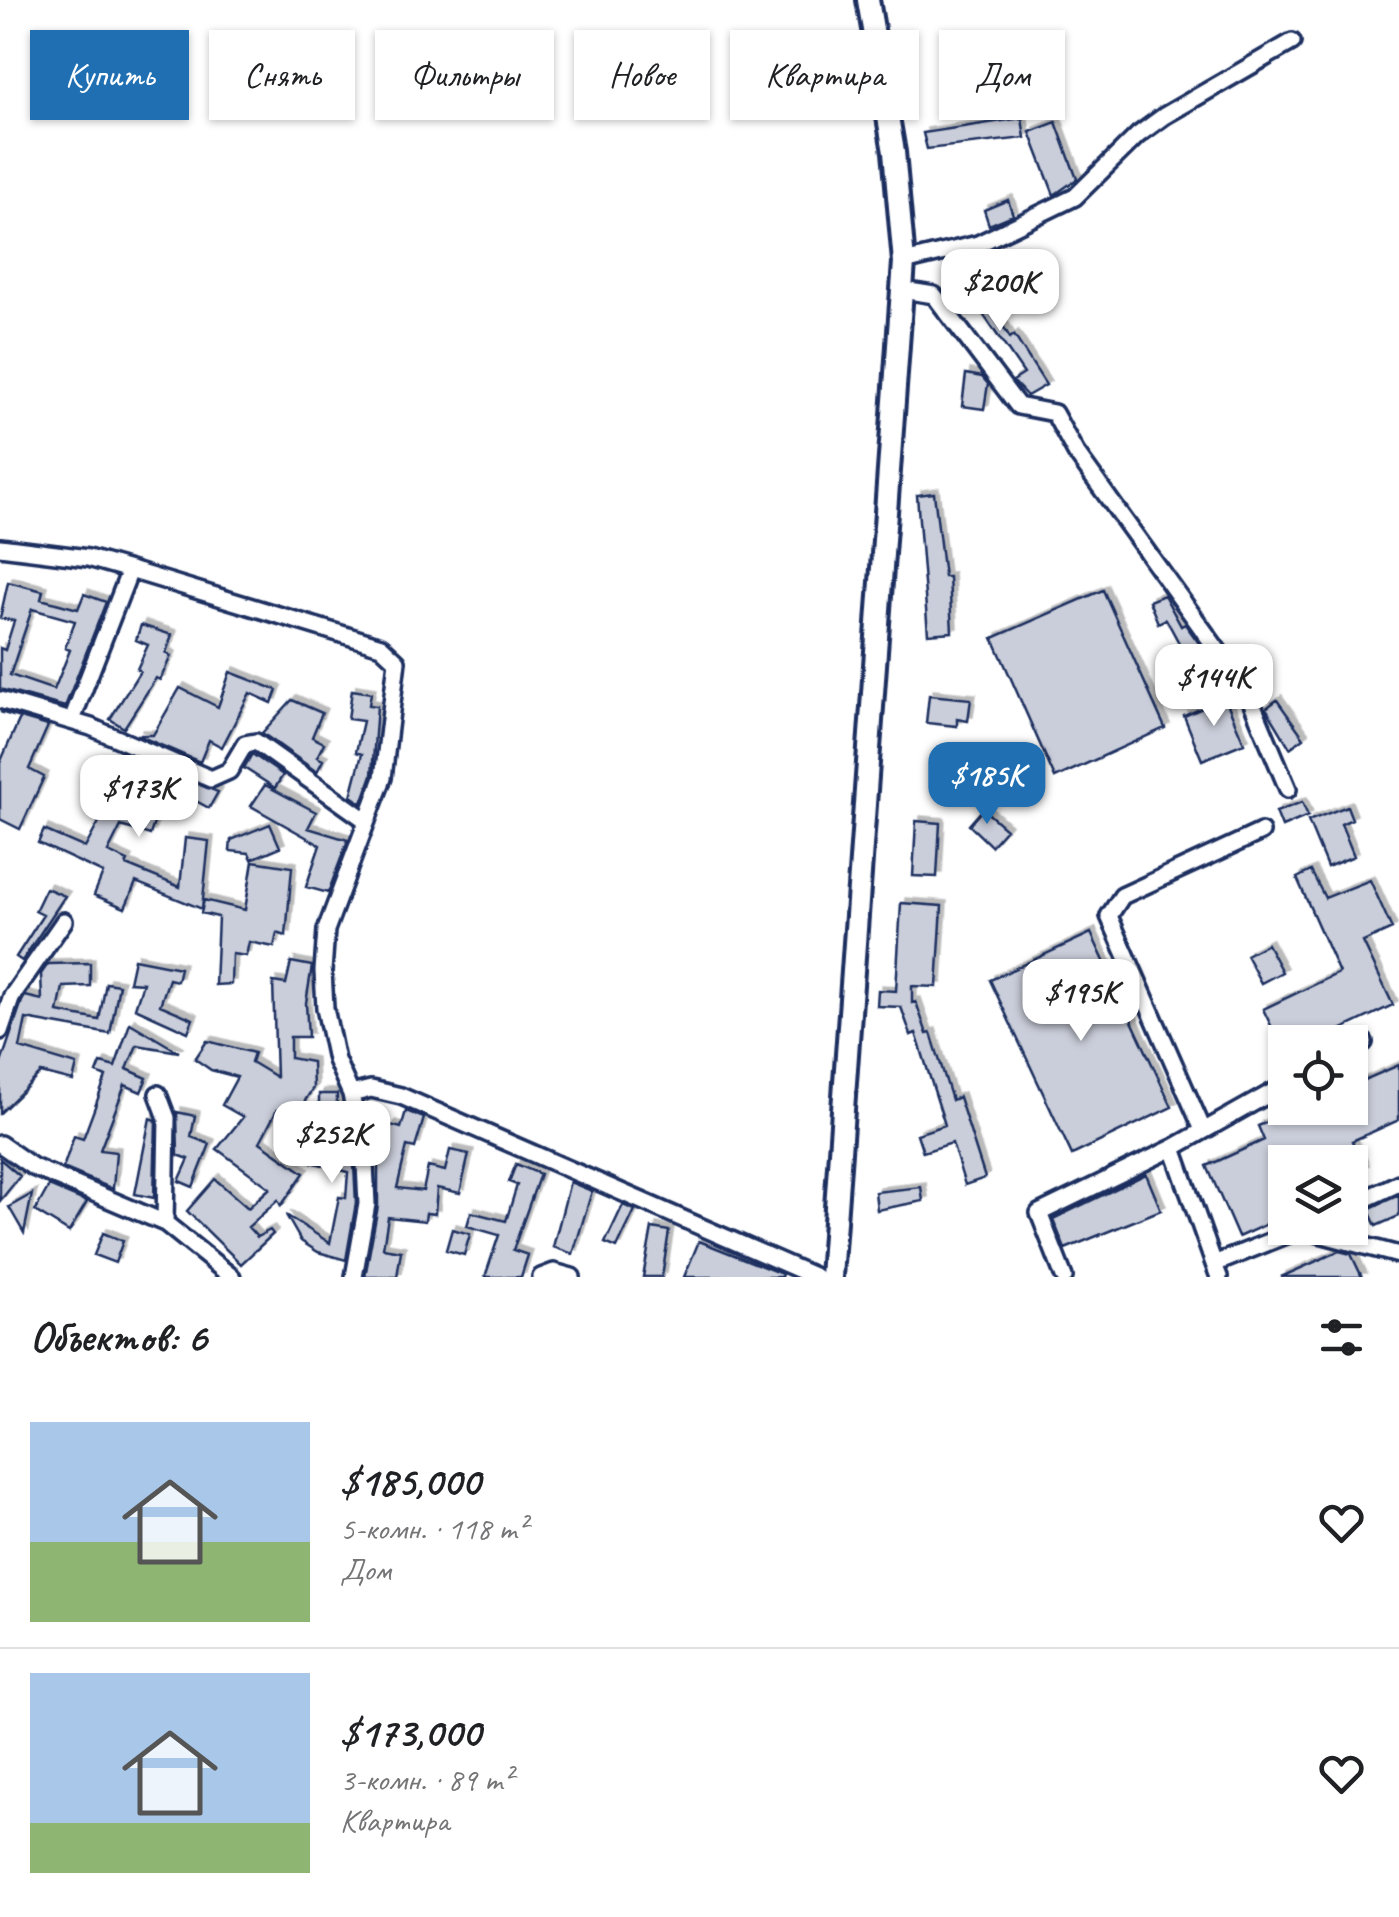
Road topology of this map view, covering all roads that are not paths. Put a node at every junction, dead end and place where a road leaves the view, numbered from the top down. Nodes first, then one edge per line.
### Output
1 (868, 0) edge
2 (1292, 42) dead end
3 (904, 262) junction
4 (903, 290) junction
5 (0, 548) edge
6 (130, 570) junction
7 (0, 700) edge
8 (72, 720) junction
9 (1288, 789) dead end
10 (367, 821) junction
11 (1261, 832) dead end
12 (64, 921) dead end
13 (0, 1031) edge
14 (158, 1094) dead end
15 (351, 1094) junction
16 (1268, 1094) edge
17 (1202, 1130) junction
18 (0, 1144) edge
19 (1173, 1148) junction
20 (1399, 1183) edge
21 (1368, 1198) edge
22 (165, 1223) junction
23 (1268, 1245) edge
24 (1363, 1245) edge
25 (1399, 1255) edge
26 (1216, 1271) edge
27 (232, 1277) edge
28 (354, 1277) edge
29 (541, 1277) edge
30 (572, 1277) edge
31 (816, 1277) edge
32 (831, 1277) edge
33 (1064, 1277) edge

1 - 3 main road
2 - 3 street
3 - 4 main road
4 - 9 street
4 - 32 main road
5 - 6 street
6 - 8 street
6 - 10 street
7 - 8 street
8 - 10 street
10 - 15 street
11 - 17 street
12 - 13 street
14 - 22 street
15 - 28 street
15 - 31 street
16 - 17 street
17 - 19 street
18 - 22 street
19 - 26 street
19 - 33 street
20 - 21 street
22 - 27 street
23 - 26 street
24 - 25 street
29 - 30 street

